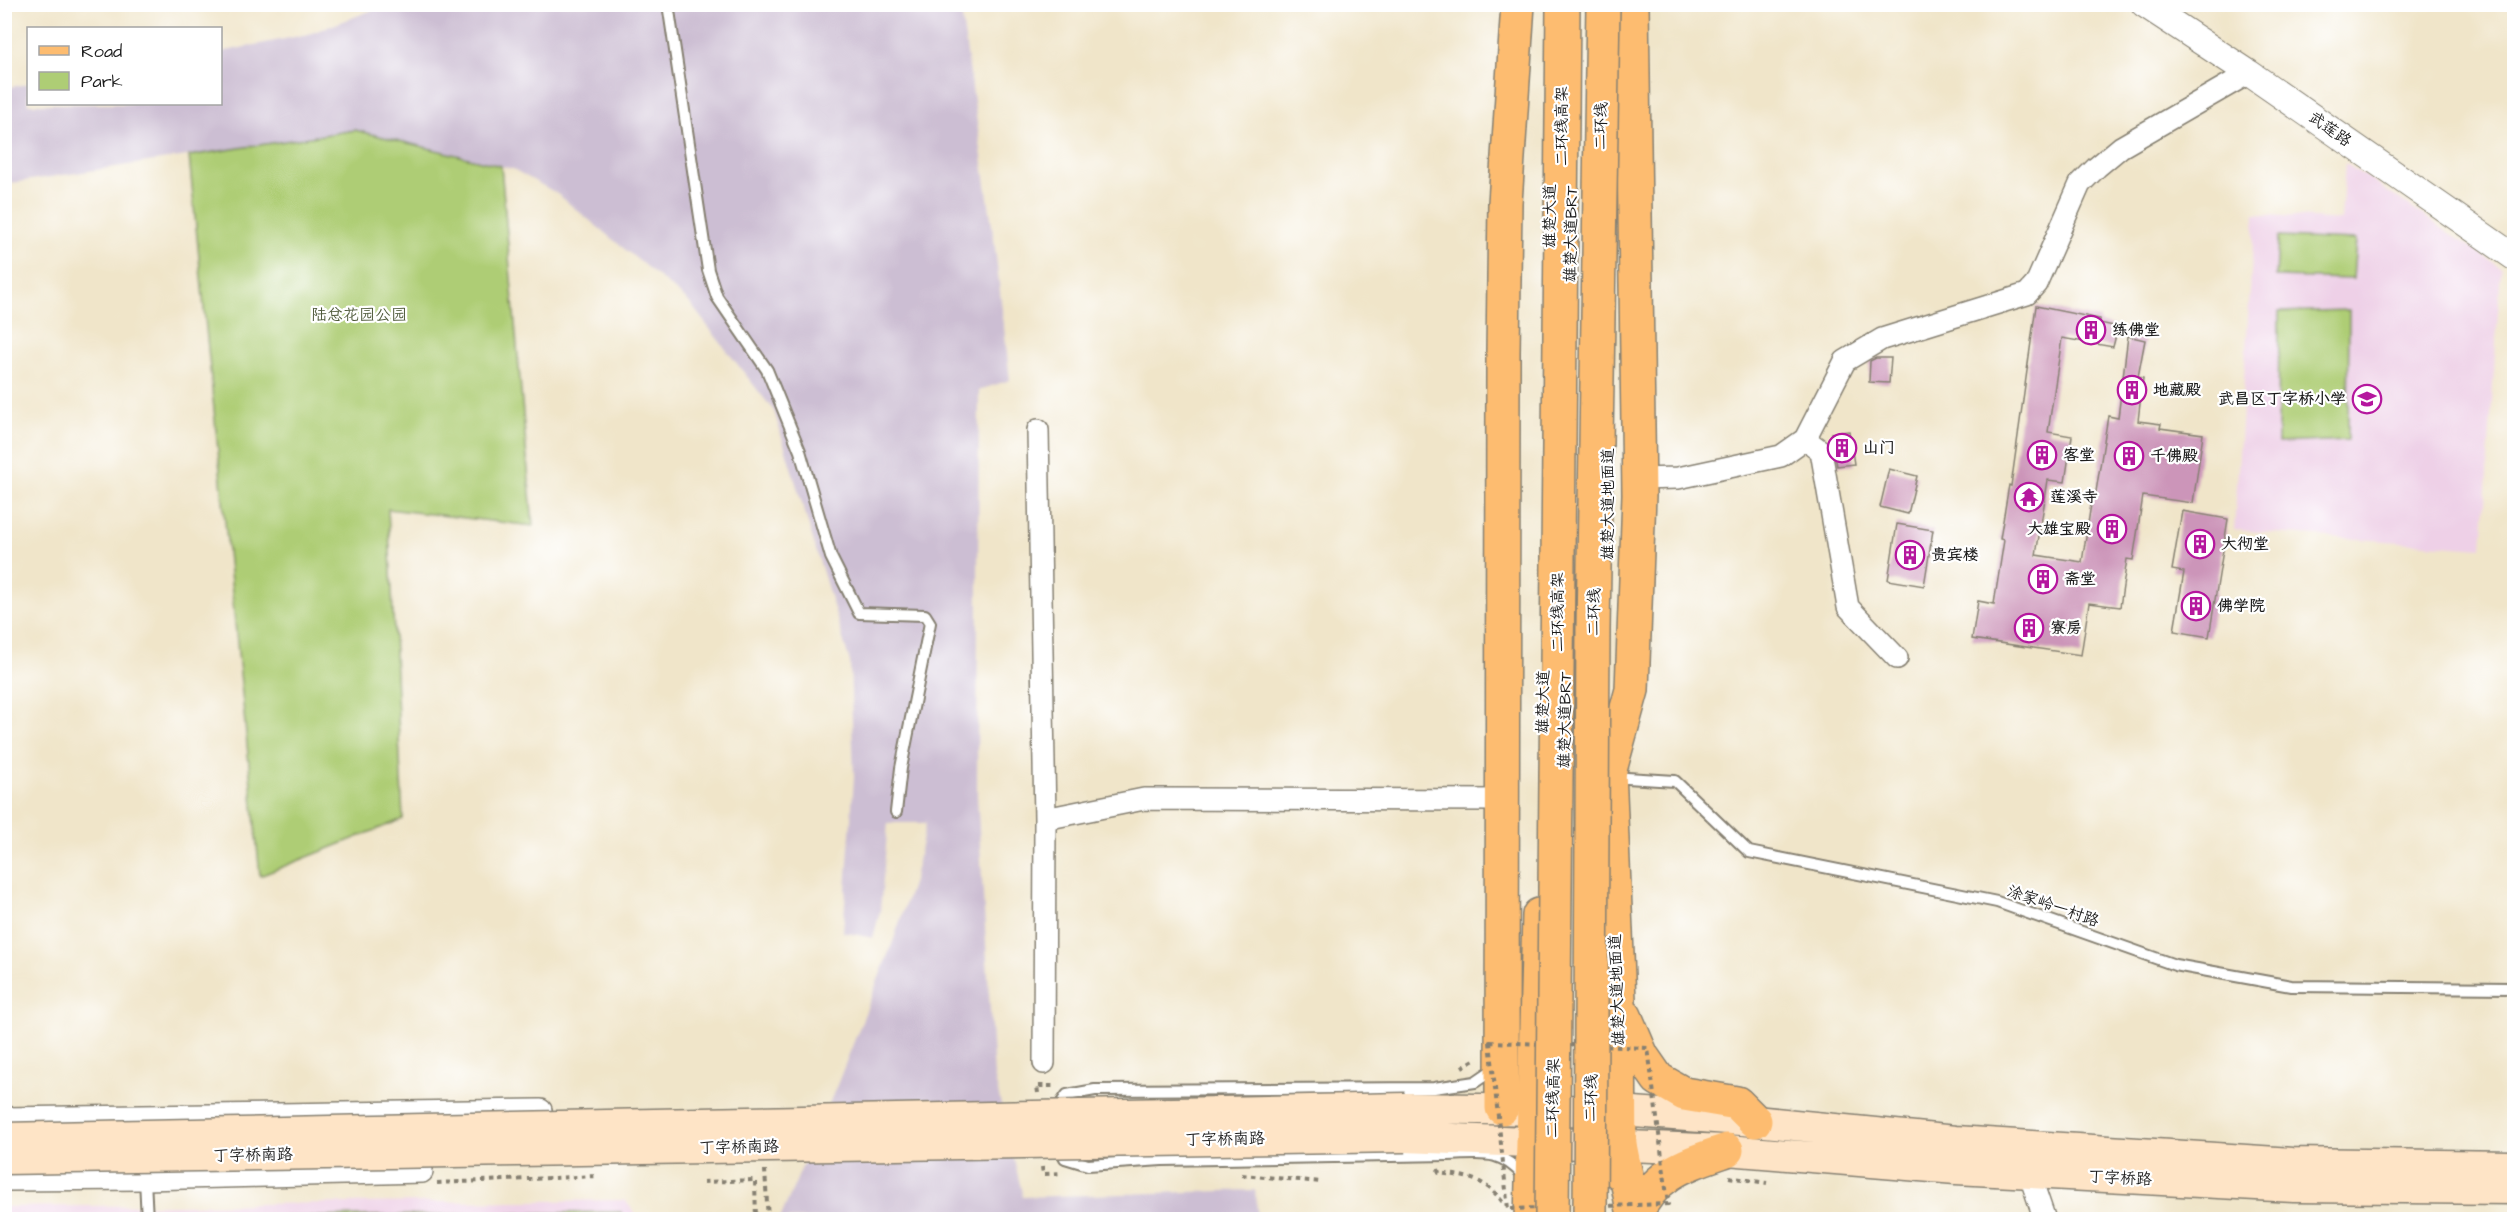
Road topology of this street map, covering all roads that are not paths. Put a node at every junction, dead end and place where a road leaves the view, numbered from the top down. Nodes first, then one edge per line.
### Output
1 (668, 4) edge
2 (1518, 4) edge
3 (1551, 4) edge
4 (1563, 4) edge
5 (1602, 4) edge
6 (1608, 4) edge
7 (1632, 4) edge
8 (2144, 4) edge
9 (2249, 73) junction
10 (2514, 257) edge
11 (1038, 430) dead end
12 (1818, 447) junction
13 (1639, 478) junction
14 (1897, 658) dead end
15 (1608, 777) junction
16 (1504, 800) junction
17 (896, 812) dead end
18 (1045, 819) junction
19 (2514, 988) edge
20 (1619, 1000) junction
21 (1489, 1052) junction
22 (1044, 1063) dead end
23 (1434, 1088) junction
24 (1469, 1108) junction
25 (1502, 1108) junction
26 (1534, 1108) junction
27 (541, 1110) dead end
28 (420, 1111) junction
29 (1620, 1111) junction
30 (4, 1118) edge
31 (1755, 1121) junction
32 (1405, 1122) junction
33 (1577, 1126) junction
34 (4, 1138) edge
35 (1473, 1138) junction
36 (1533, 1141) junction
37 (1620, 1145) junction
38 (1727, 1150) junction
39 (1448, 1155) junction
40 (4, 1159) edge
41 (2514, 1166) edge
42 (2029, 1173) junction
43 (145, 1179) junction
44 (4, 1180) edge
45 (1532, 1184) junction
46 (2514, 1189) edge
47 (1629, 1218) edge
48 (147, 1220) edge
49 (1531, 1220) edge
50 (1552, 1220) edge
51 (1590, 1220) edge
52 (2045, 1220) edge

1 - 17 lane
2 - 16 main road
3 - 26 main road, 雄楚大道
4 - 50 main road, 二环线高架, bridge
5 - 51 main road, 二环线, bridge
6 - 15 main road, 雄楚大道地面道
7 - 13 main road
8 - 9 street, 武莲路
9 - 10 street, 武莲路
9 - 12 street
11 - 18 street
12 - 13 street
12 - 14 street
13 - 15 main road
15 - 19 lane, 涂家岭一村路
15 - 20 main road, 雄楚大道地面道
16 - 18 street
16 - 21 main road
18 - 22 street
20 - 29 main road, 雄楚大道地面道
20 - 31 main road
21 - 23 lane
21 - 25 main road
23 - 24 lane
23 - 39 lane
24 - 25 main road, 丁字桥南路
24 - 32 main road, 丁字桥南路
25 - 26 main road, 丁字桥南路
26 - 33 main road, 丁字桥南路
26 - 36 main road, 雄楚大道
27 - 28 street
28 - 30 street
28 - 43 street
29 - 31 main road, 丁字桥路
29 - 33 main road, 丁字桥路
29 - 37 main road, 雄楚大道地面道
31 - 41 main road, 丁字桥路
32 - 34 main road, 丁字桥南路, bridge
32 - 35 main road, 丁字桥南路
32 - 40 main road, 丁字桥南路, bridge
33 - 36 main road, 丁字桥南路
33 - 37 main road, 丁字桥路
35 - 36 main road, 丁字桥南路
35 - 39 lane
36 - 45 main road, 雄楚大道
37 - 38 main road, 丁字桥路
37 - 47 main road, 雄楚大道地面道
38 - 42 main road, 丁字桥路
38 - 47 main road
39 - 45 lane
42 - 46 main road, 丁字桥路
42 - 52 street
43 - 44 street
43 - 48 lane
45 - 49 main road, 雄楚大道

